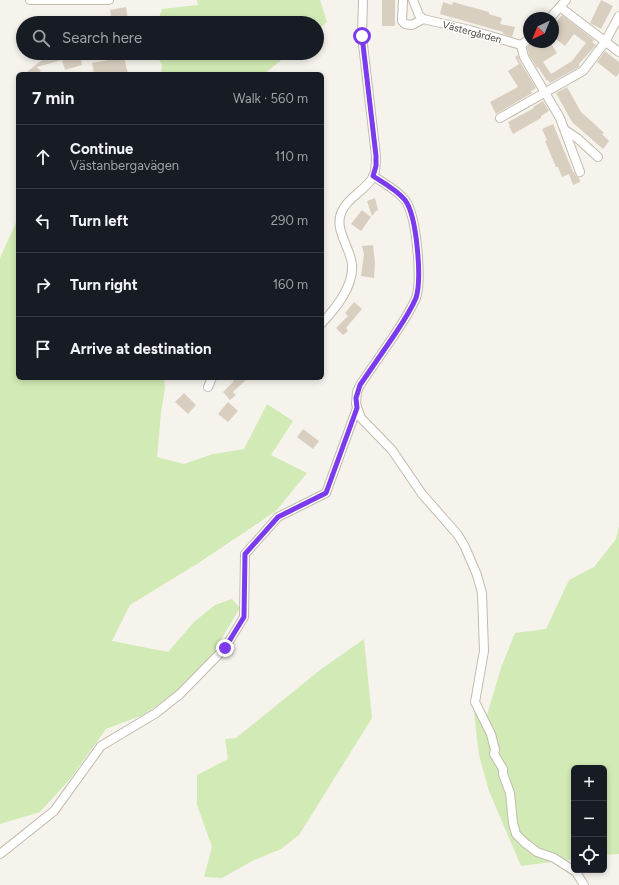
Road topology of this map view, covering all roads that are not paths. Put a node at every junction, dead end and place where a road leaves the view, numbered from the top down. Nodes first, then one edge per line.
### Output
1 (30, 0) edge
2 (109, 0) edge
3 (363, 0) edge
4 (403, 0) edge
5 (412, 0) edge
6 (566, 0) edge
7 (560, 7) junction
8 (555, 12) edge
9 (619, 16) edge
10 (423, 19) junction
11 (605, 42) junction
12 (521, 45) joint
13 (619, 52) edge
14 (545, 93) junction
15 (500, 118) dead end
16 (565, 130) junction
17 (598, 157) dead end
18 (580, 172) dead end
19 (373, 176) junction
20 (324, 321) edge
21 (211, 380) edge
22 (208, 387) dead end
23 (357, 408) junction
24 (0, 854) edge
25 (584, 885) edge

1 - 2 street
3 - 19 street
4 - 10 street, Västergården
5 - 10 street
6 - 7 street
7 - 8 street
7 - 11 street
9 - 11 street
10 - 12 street, Västergården
11 - 13 street
11 - 14 street
12 - 14 street
14 - 15 street
14 - 16 street
16 - 17 street
16 - 18 street
19 - 20 street
19 - 23 street
21 - 22 street
23 - 24 street
23 - 25 street

